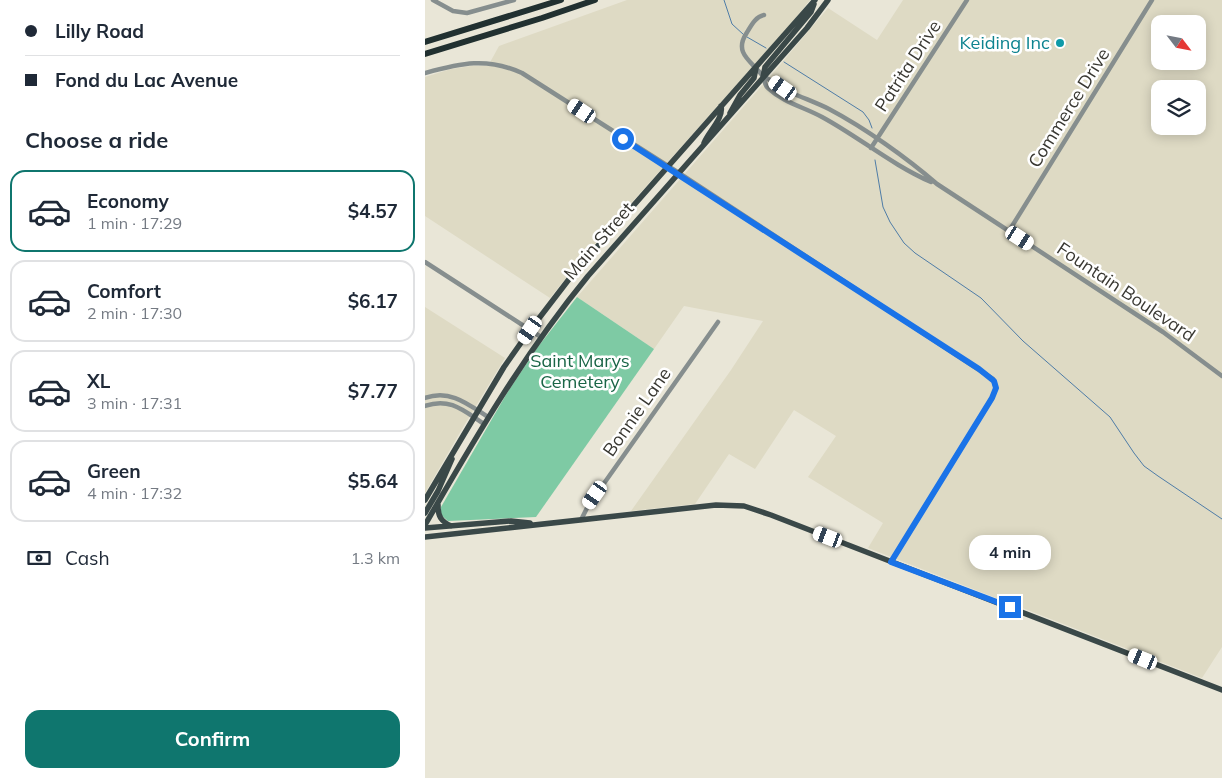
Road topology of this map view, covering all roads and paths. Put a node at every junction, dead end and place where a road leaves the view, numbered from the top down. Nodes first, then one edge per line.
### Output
1 (433, 0) edge
2 (514, 0) edge
3 (553, 0) edge
4 (561, 0) edge
5 (595, 0) edge
6 (815, 0) edge
7 (828, 0) edge
8 (967, 0) edge
9 (1152, 0) edge
10 (538, 8) junction
11 (764, 15) dead end
12 (425, 42) edge
13 (425, 54) edge
14 (756, 68) junction
15 (425, 73) edge
16 (763, 78) junction
17 (721, 106) junction
18 (728, 119) junction
19 (877, 139) junction
20 (703, 147) junction
21 (871, 148) junction
22 (668, 166) junction
23 (679, 173) junction
24 (937, 184) junction
25 (1009, 231) junction
26 (592, 253) junction
27 (601, 261) junction
28 (425, 262) edge
29 (717, 322) dead end
30 (530, 330) junction
31 (541, 337) junction
32 (1222, 376) edge
33 (425, 398) edge
34 (426, 405) edge
35 (477, 410) junction
36 (488, 416) junction
37 (473, 417) junction
38 (484, 424) junction
39 (457, 445) junction
40 (425, 500) edge
41 (438, 503) junction
42 (425, 513) edge
43 (581, 520) junction
44 (544, 524) junction
45 (451, 526) junction
46 (425, 527) edge
47 (425, 538) edge
48 (891, 562) junction
49 (1222, 690) edge

1 - 2 street
3 - 10 highway
4 - 10 highway
5 - 13 highway
6 - 14 main road, Main Street
6 - 16 main road
7 - 16 main road, Main Street
8 - 19 street, Patrita Drive
9 - 25 street, Commerce Drive
10 - 12 highway
11 - 14 street
14 - 16 street
14 - 17 main road, Main Street
14 - 18 main road
15 - 22 street
16 - 18 main road, Main Street
16 - 19 street, Fountain Boulevard
16 - 21 street, Fountain Boulevard
17 - 20 main road
17 - 22 main road, Main Street
18 - 20 main road, Main Street
19 - 21 street, Patrita Drive
19 - 24 street, Fountain Boulevard
20 - 23 main road, Main Street
21 - 24 street, Fountain Boulevard
22 - 23 street
22 - 26 main road, Main Street
23 - 27 main road, Main Street
23 - 48 street
24 - 25 street, Fountain Boulevard
25 - 32 street, Fountain Boulevard
26 - 27 main road
26 - 30 main road, Main Street
27 - 31 main road, Main Street
28 - 30 street
29 - 43 street, Bonnie Lane
30 - 31 street
30 - 35 main road, Main Street
31 - 36 main road, Main Street
33 - 34 street
33 - 35 street
34 - 37 street
35 - 36 street
35 - 37 main road, Main Street
36 - 38 main road, Main Street
37 - 38 street
37 - 39 main road, Main Street
38 - 41 main road, Main Street
39 - 40 main road, Main Street
39 - 42 main road
41 - 45 main road
41 - 46 main road, Main Street
43 - 44 main road
43 - 48 main road
44 - 45 main road
44 - 47 main road
45 - 46 main road
48 - 49 main road

